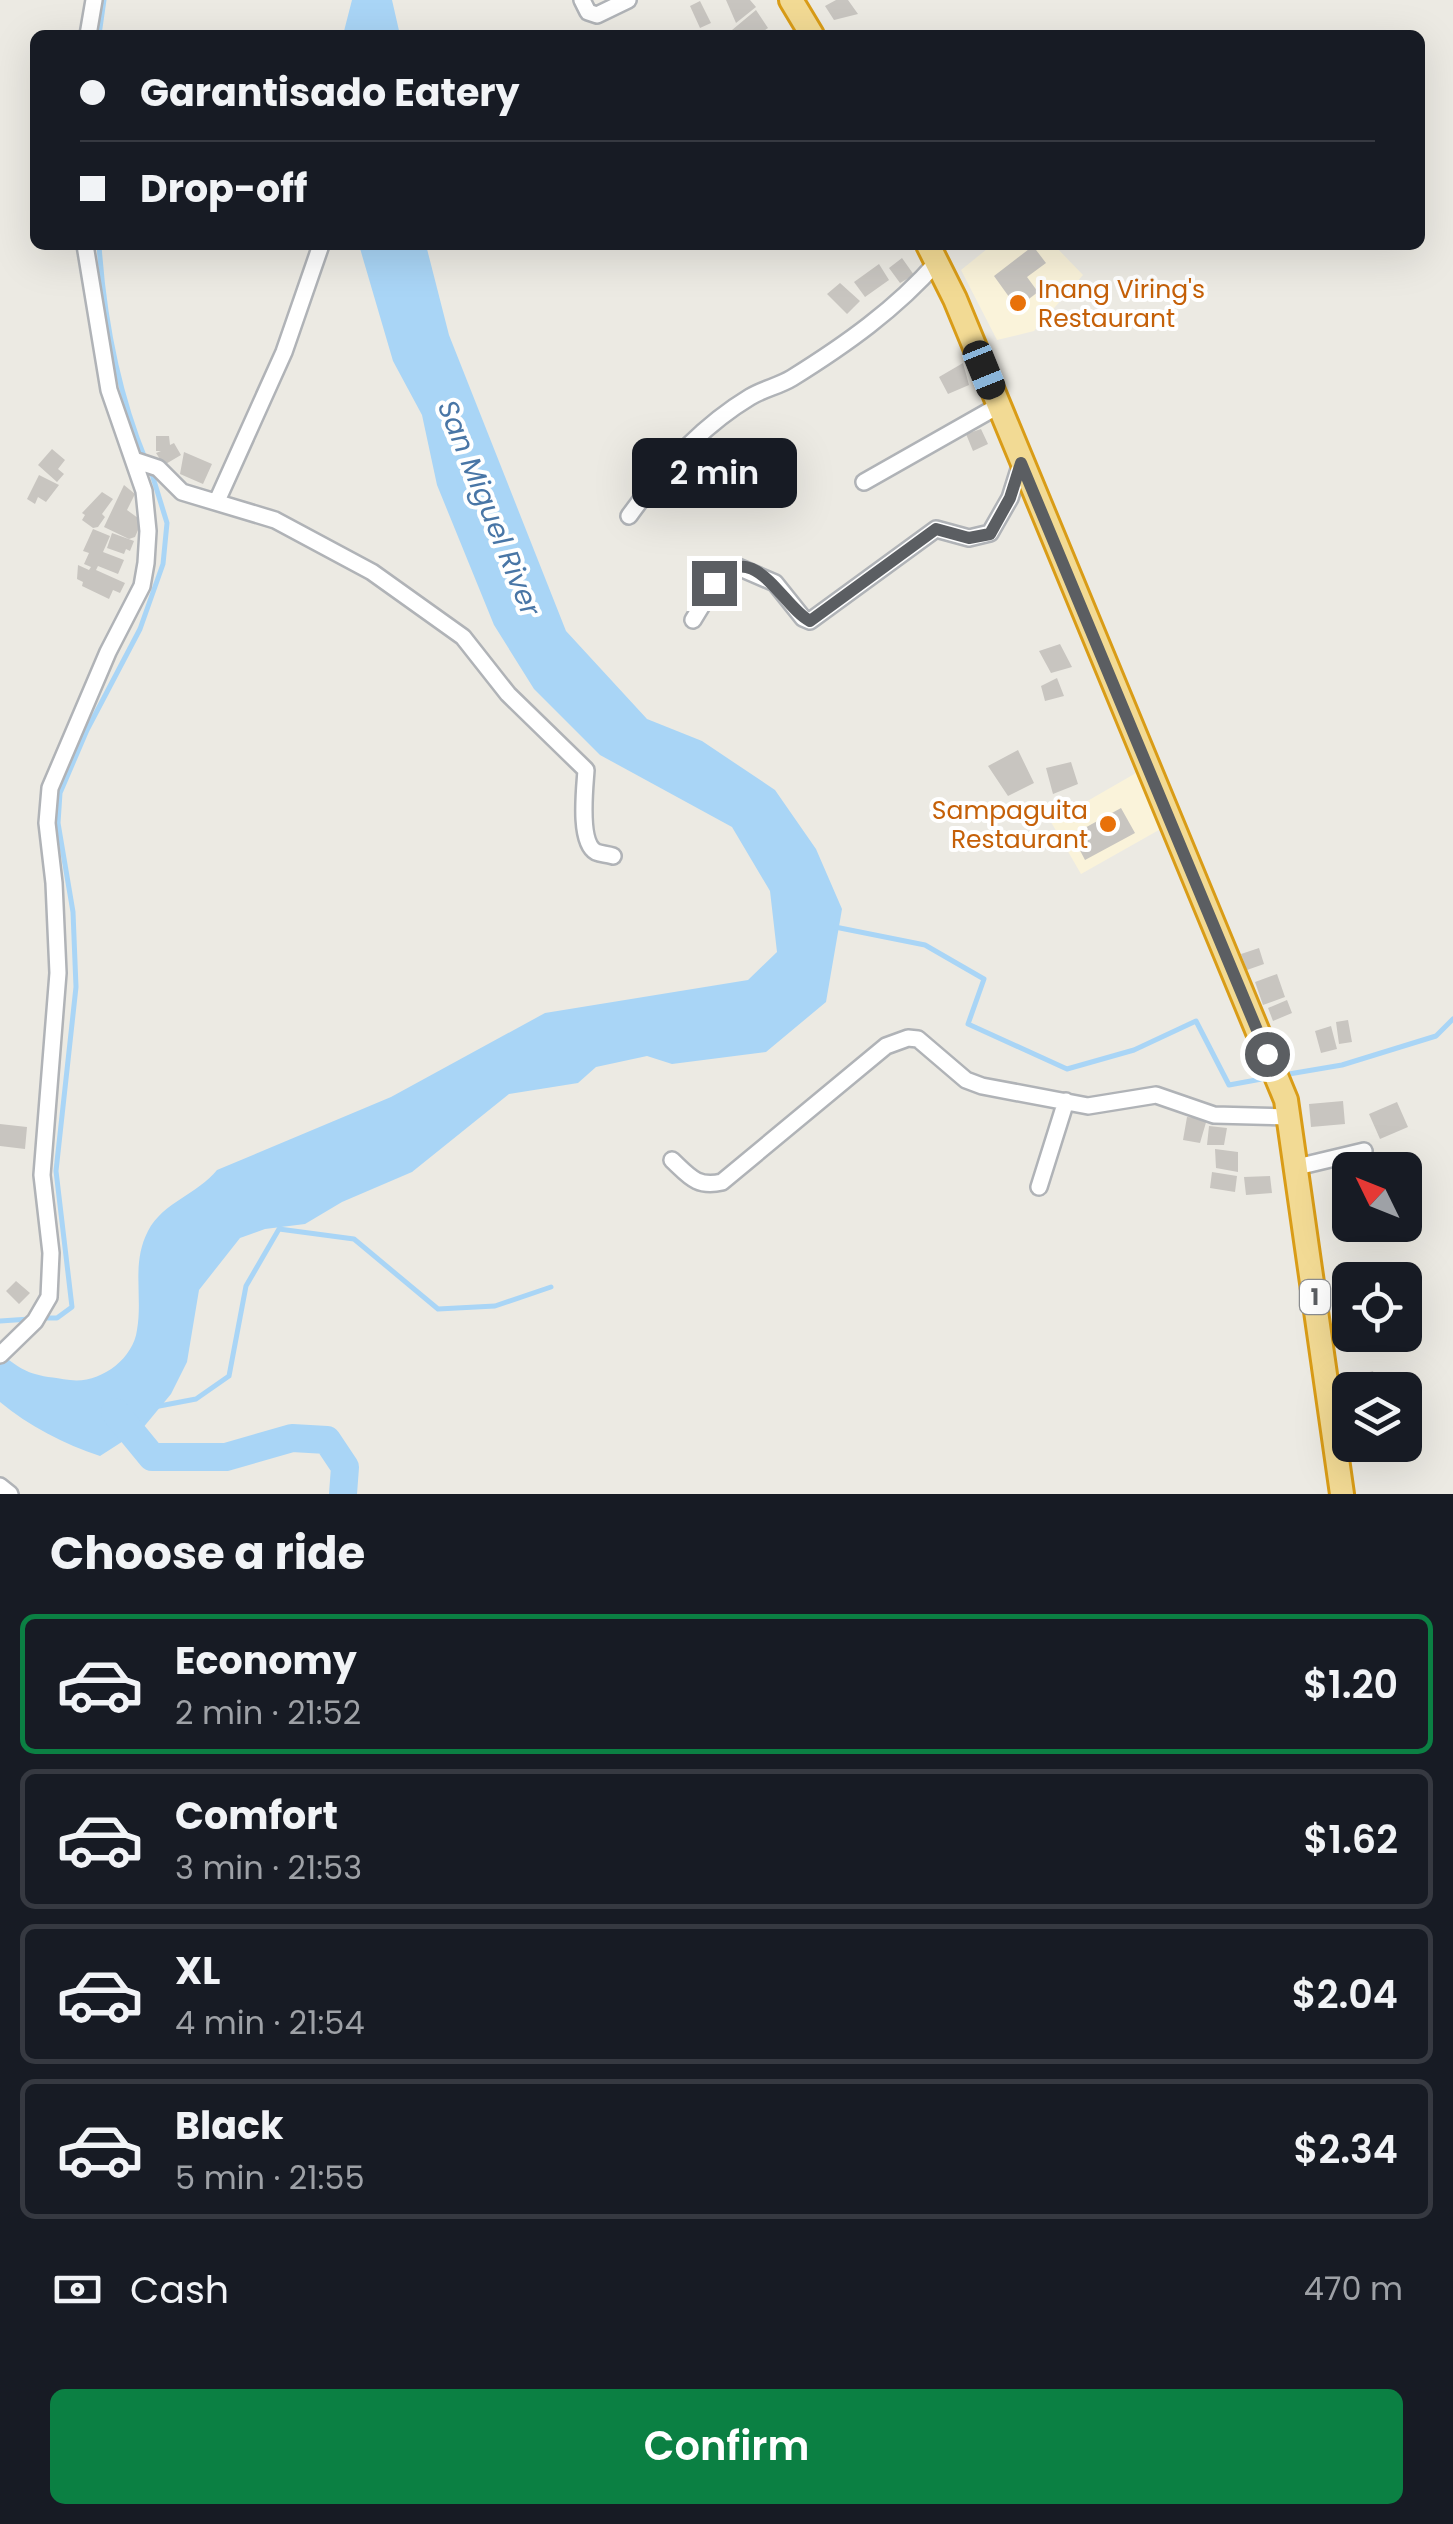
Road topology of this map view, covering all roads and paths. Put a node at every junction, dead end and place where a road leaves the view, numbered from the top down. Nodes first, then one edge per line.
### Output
1 (94, 0) edge
2 (582, 0) edge
3 (628, 0) edge
4 (791, 0) edge
5 (89, 30) edge
6 (809, 30) edge
7 (86, 250) edge
8 (318, 250) edge
9 (932, 254) edge
10 (998, 406) junction
11 (134, 460) junction
12 (1021, 463) junction
13 (864, 482) dead end
14 (217, 501) junction
15 (628, 516) dead end
16 (693, 620) dead end
17 (613, 856) dead end
18 (1066, 1101) junction
19 (1288, 1109) junction
20 (1364, 1151) dead end
21 (672, 1160) dead end
22 (1296, 1167) junction
23 (1039, 1187) dead end
24 (0, 1356) edge
25 (0, 1486) edge
26 (10, 1494) edge
27 (1342, 1494) edge

1 - 5 street
2 - 3 street
4 - 6 highway
7 - 11 street
8 - 14 street
9 - 10 highway, 1
9 - 15 street
10 - 12 highway, 1
10 - 13 street
11 - 14 street
11 - 24 street
12 - 16 street
12 - 19 highway, 1
14 - 17 street
18 - 19 street
18 - 21 street
18 - 23 street
19 - 22 highway, 1
20 - 22 street
22 - 27 highway, 1
25 - 26 street

